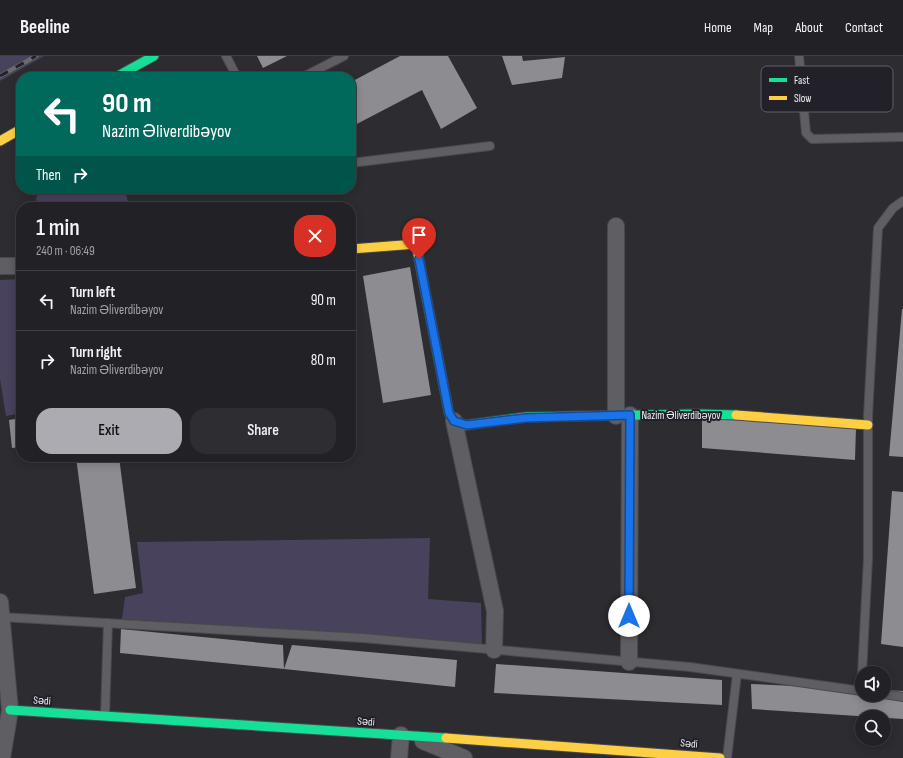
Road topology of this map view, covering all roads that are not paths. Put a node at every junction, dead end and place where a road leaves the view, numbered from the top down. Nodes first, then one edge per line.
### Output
1 (154, 56) edge
2 (226, 56) edge
3 (344, 56) edge
4 (799, 56) edge
5 (800, 66) edge
6 (125, 72) edge
7 (234, 72) edge
8 (313, 72) edge
9 (804, 112) edge
10 (16, 132) edge
11 (903, 137) edge
12 (0, 141) edge
13 (490, 146) dead end
14 (356, 162) edge
15 (903, 201) edge
16 (616, 226) dead end
17 (356, 249) edge
18 (0, 266) edge
19 (16, 266) edge
20 (623, 416) junction
21 (454, 421) junction
22 (868, 425) junction
23 (1, 609) edge
24 (108, 623) junction
25 (494, 650) junction
26 (629, 662) junction
27 (862, 666) edge
28 (737, 674) junction
29 (855, 690) edge
30 (891, 695) edge
31 (903, 697) edge
32 (5, 709) edge
33 (105, 716) junction
34 (407, 736) junction
35 (707, 757) edge
36 (2, 758) edge
37 (399, 758) edge
38 (464, 758) edge
39 (720, 758) edge
40 (727, 758) edge

1 - 6 street
2 - 7 lane
3 - 8 lane
4 - 5 lane
9 - 11 lane
10 - 12 street
13 - 14 lane
15 - 22 lane
16 - 20 street
17 - 21 street
18 - 19 street
20 - 21 street, Nazim Əliverdibəyov
20 - 22 street, Nazim Əliverdibəyov
20 - 26 street
21 - 25 street
22 - 27 lane
23 - 24 lane
23 - 32 street
24 - 25 lane
24 - 33 lane
25 - 26 lane
26 - 28 lane
28 - 29 lane
28 - 40 lane
30 - 31 lane
32 - 33 street, Sədi
32 - 36 street
33 - 34 street, Sədi
34 - 35 street, Sədi
34 - 37 street
34 - 38 street
35 - 39 street, Sədi

